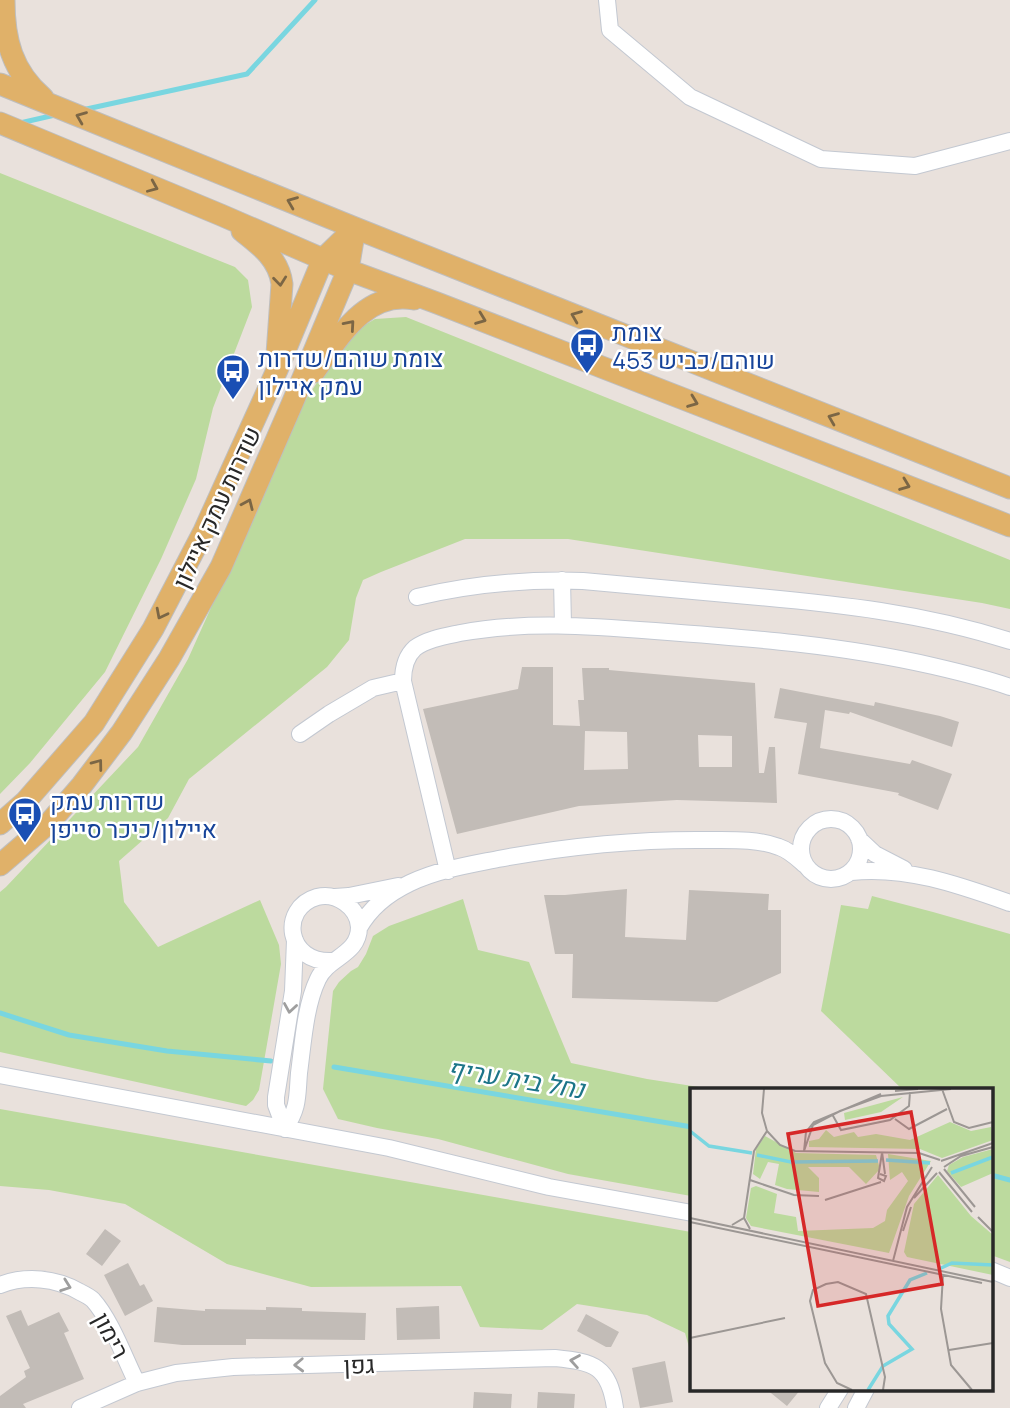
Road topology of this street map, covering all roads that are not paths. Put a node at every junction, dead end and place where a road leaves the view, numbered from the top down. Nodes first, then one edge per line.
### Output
1 (4, 0) edge
2 (607, 0) edge
3 (0, 8) edge
4 (0, 84) edge
5 (50, 104) junction
6 (0, 123) edge
7 (1010, 141) edge
8 (221, 215) junction
9 (355, 228) junction
10 (323, 259) junction
11 (348, 270) junction
12 (437, 303) junction
13 (277, 370) junction
14 (294, 399) junction
15 (1010, 488) edge
16 (1010, 526) edge
17 (562, 580) junction
18 (417, 597) dead end
19 (563, 625) junction
20 (1010, 641) edge
21 (403, 681) junction
22 (1010, 687) edge
23 (300, 734) dead end
24 (0, 824) edge
25 (811, 828) junction
26 (859, 839) junction
27 (756, 842) junction
28 (0, 865) edge
29 (806, 865) junction
30 (448, 870) junction
31 (850, 872) junction
32 (912, 874) junction
33 (411, 883) junction
34 (335, 897) junction
35 (1010, 902) edge
36 (359, 928) junction
37 (295, 940) junction
38 (333, 961) junction
39 (0, 1075) edge
40 (285, 1129) junction
41 (690, 1213) edge
42 (992, 1270) edge
43 (1010, 1278) edge
44 (0, 1285) edge
45 (137, 1383) junction
46 (839, 1390) edge
47 (865, 1390) edge
48 (80, 1408) edge
49 (615, 1408) edge
50 (828, 1408) edge
51 (856, 1408) edge

1 - 3 street
1 - 5 main road
2 - 7 street
4 - 5 main road
9 -> 5 main road
6 -> 8 main road
8 - 10 main road
8 -> 13 main road
9 - 10 main road, שדרות עמק איילון
9 - 11 main road, שדרות עמק איילון
15 -> 9 main road
10 - 11 main road
10 - 13 main road, שדרות עמק איילון
11 - 12 main road
11 - 14 main road, שדרות עמק איילון
14 -> 12 main road
12 -> 16 main road
13 -> 24 main road, שדרות עמק איילון
28 -> 14 main road, שדרות עמק איילון
17 - 18 street
17 - 19 street
17 - 20 street
19 - 21 street
19 - 22 street
21 - 23 street
21 - 30 street
25 - 26 street
25 - 27 street
25 - 29 street
26 - 31 street
26 - 32 street
27 - 29 street
27 - 30 street
29 - 31 street
30 - 33 street
31 - 32 street
32 - 35 street
33 - 34 street
33 - 36 street
34 - 36 street
34 - 37 street
36 - 38 street
37 - 38 street
37 -> 40 street
38 - 40 street
39 - 40 street
40 - 41 street
42 - 43 street
44 -> 45 street, רימון
45 - 48 street, גפן
49 -> 45 street, גפן
46 - 50 street
47 - 51 street

